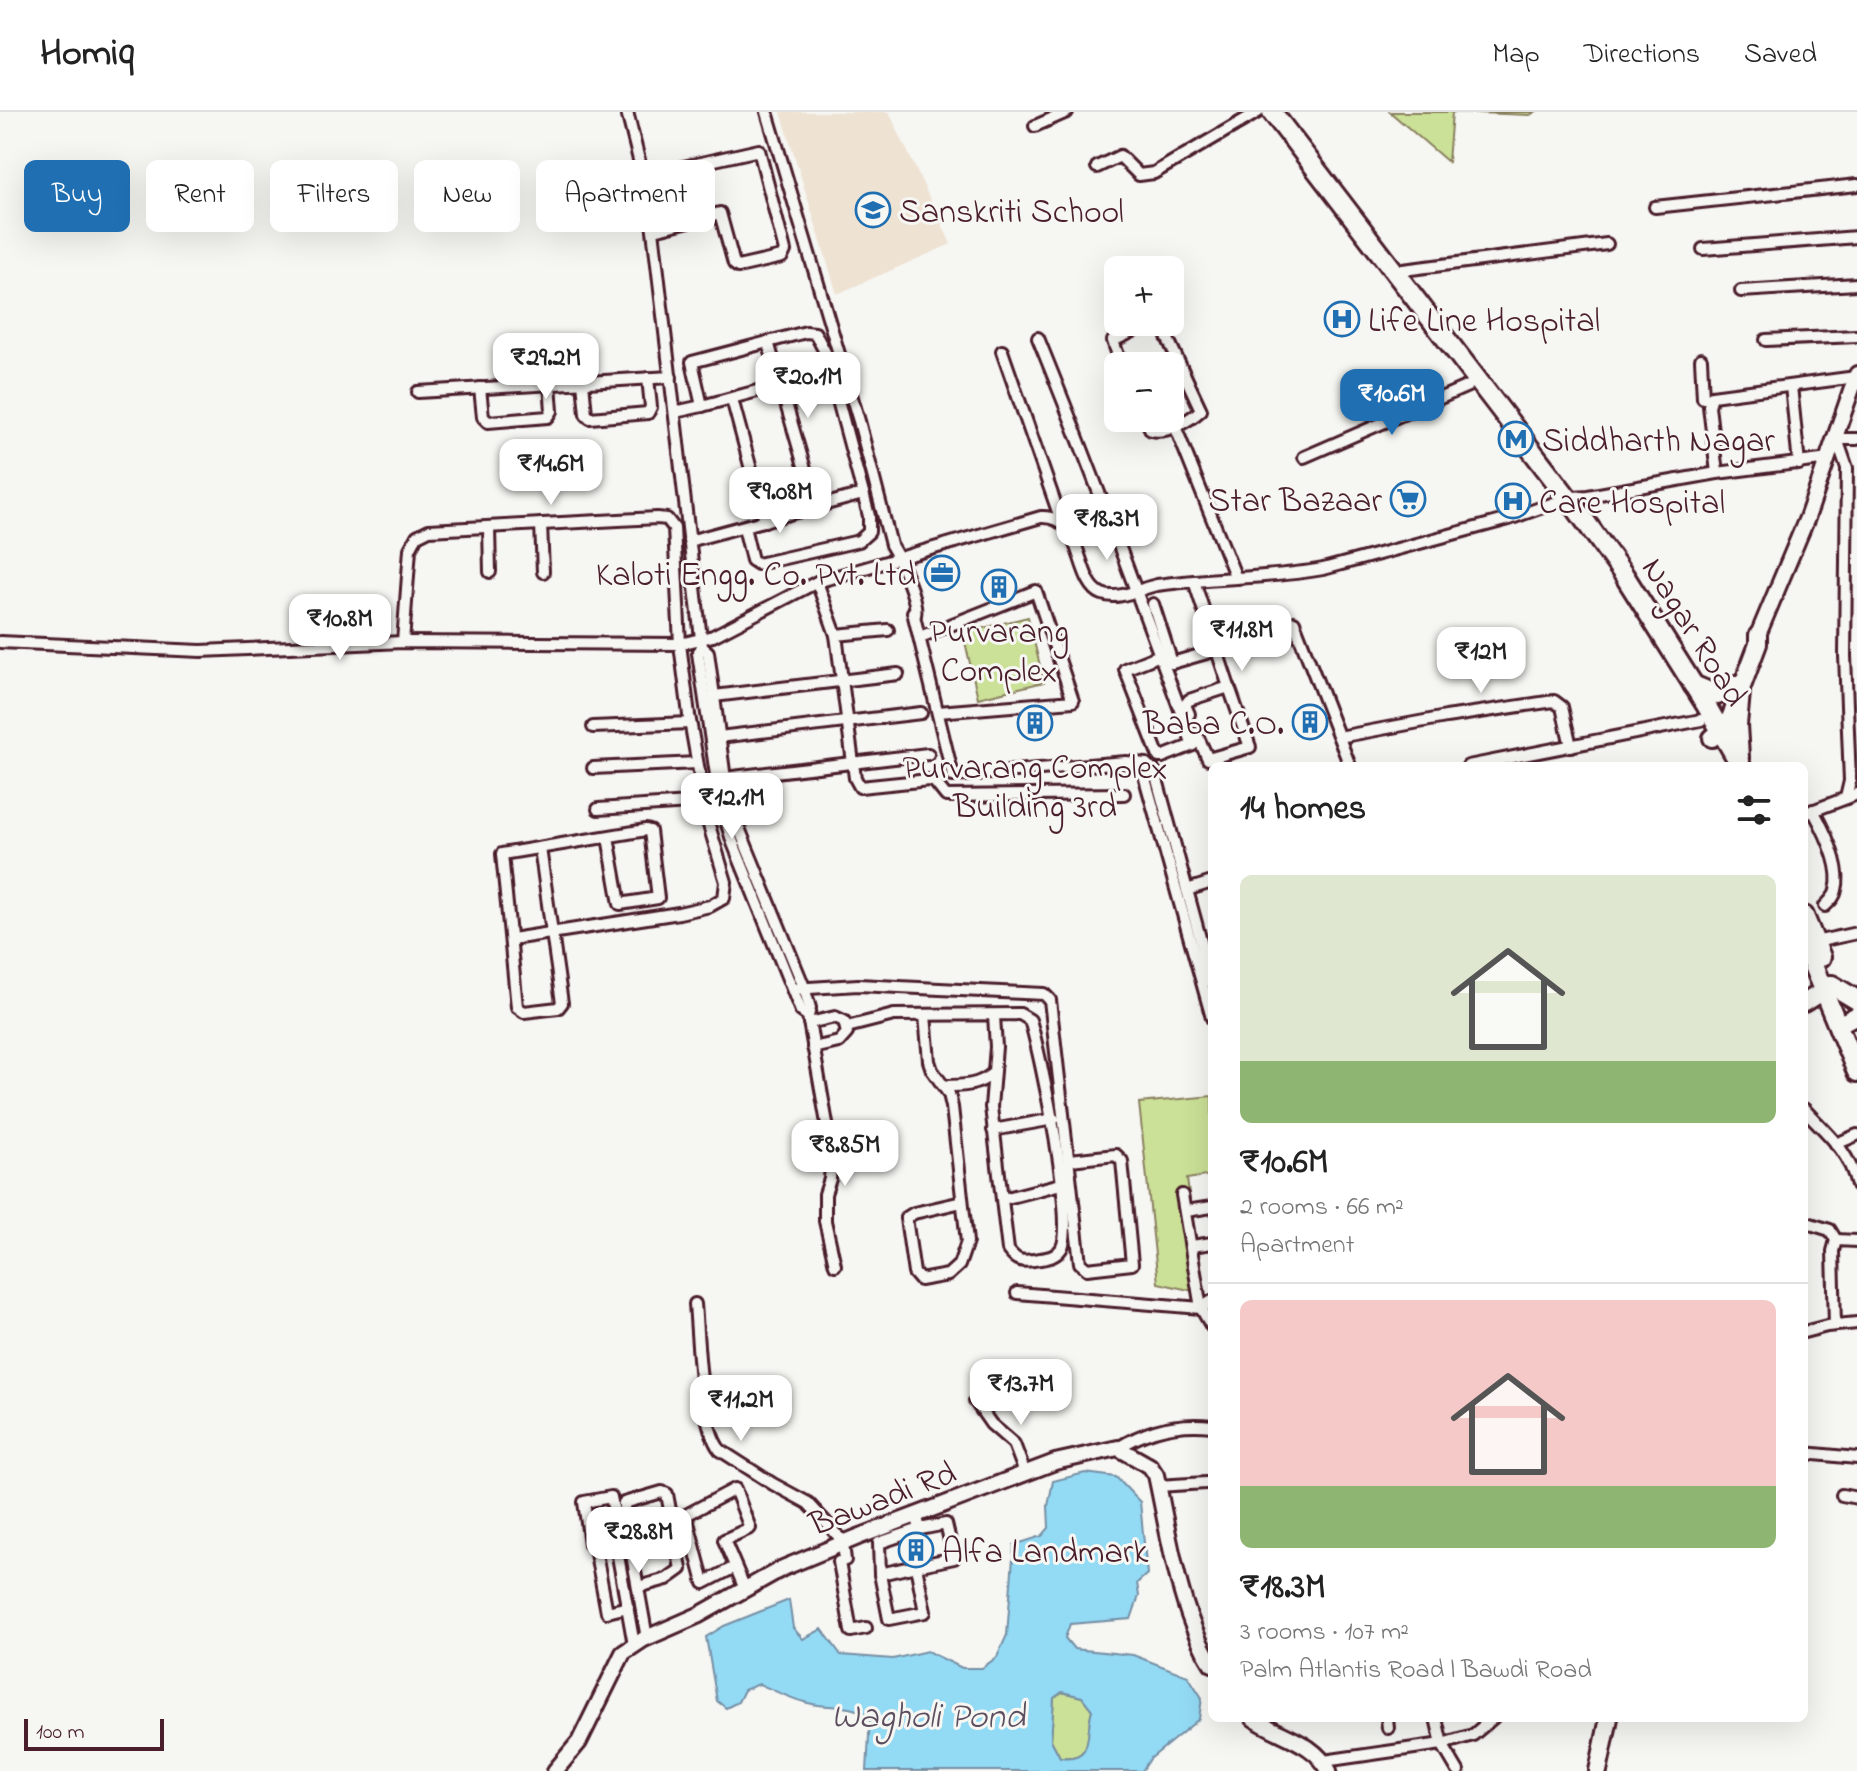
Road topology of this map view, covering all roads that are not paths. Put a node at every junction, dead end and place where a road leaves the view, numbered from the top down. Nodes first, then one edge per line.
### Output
1 (627, 112) edge
2 (767, 112) edge
3 (1067, 112) edge
4 (1259, 112) edge
5 (1272, 112) edge
6 (1035, 126) dead end
7 (639, 160) edge
8 (1097, 167) dead end
9 (1857, 185) edge
10 (1655, 207) dead end
11 (670, 225) joint
12 (653, 232) edge
13 (1857, 237) edge
14 (1607, 244) dead end
15 (1703, 249) dead end
16 (1395, 271) junction
17 (1857, 284) edge
18 (1741, 291) dead end
19 (1123, 336) edge
20 (1857, 336) edge
21 (1038, 338) dead end
22 (1766, 340) dead end
23 (768, 342) junction
24 (1002, 351) dead end
25 (1117, 352) edge
26 (1701, 359) dead end
27 (831, 371) junction
28 (1184, 374) edge
29 (1857, 376) edge
30 (671, 377) junction
31 (648, 378) junction
32 (583, 382) junction
33 (550, 384) junction
34 (781, 386) junction
35 (1468, 386) junction
36 (1791, 386) junction
37 (480, 388) junction
38 (418, 392) dead end
39 (1710, 398) junction
40 (732, 399) junction
41 (1486, 400) junction
42 (702, 406) junction
43 (675, 412) junction
44 (1184, 420) edge
45 (1177, 432) edge
46 (1837, 439) junction
47 (1857, 439) edge
48 (1304, 457) dead end
49 (1829, 459) junction
50 (1799, 464) junction
51 (1717, 473) junction
52 (863, 494) junction
53 (1559, 496) junction
54 (816, 507) junction
55 (765, 521) junction
56 (541, 524) junction
57 (1063, 525) junction
58 (489, 527) junction
59 (744, 527) junction
60 (689, 541) junction
61 (899, 557) junction
62 (490, 572) dead end
63 (543, 572) dead end
64 (1236, 578) junction
65 (1194, 581) junction
66 (817, 582) junction
67 (1135, 590) junction
68 (1153, 604) dead end
69 (1294, 622) dead end
70 (888, 630) dead end
71 (836, 635) junction
72 (1758, 635) joint
73 (920, 637) junction
74 (1851, 638) edge
75 (0, 642) edge
76 (403, 642) junction
77 (680, 644) junction
78 (701, 644) junction
79 (1217, 650) junction
80 (1160, 655) junction
81 (1857, 663) edge
82 (1845, 665) junction
83 (898, 674) dead end
84 (842, 680) junction
85 (1693, 685) junction
86 (1229, 687) junction
87 (1736, 689) junction
88 (714, 696) junction
89 (938, 712) junction
90 (921, 713) dead end
91 (849, 722) junction
92 (690, 723) junction
93 (593, 727) dead end
94 (1711, 728) junction
95 (719, 737) junction
96 (1339, 737) junction
97 (1571, 746) junction
98 (928, 754) dead end
99 (853, 762) junction
100 (1348, 762) edge
101 (1489, 762) edge
102 (1734, 762) edge
103 (1736, 762) edge
104 (697, 763) junction
105 (593, 768) dead end
106 (724, 778) junction
107 (1124, 794) dead end
108 (1852, 796) edge
109 (705, 802) junction
110 (598, 809) dead end
111 (1808, 812) edge
112 (608, 837) junction
113 (540, 848) junction
114 (1208, 882) edge
115 (1182, 885) junction
116 (629, 903) junction
117 (1825, 906) dead end
118 (631, 920) junction
119 (551, 932) junction
120 (1857, 933) edge
121 (512, 939) junction
122 (1809, 943) edge
123 (1208, 974) edge
124 (799, 988) junction
125 (1828, 988) junction
126 (1808, 1000) edge
127 (1857, 1000) edge
128 (925, 1015) junction
129 (994, 1016) junction
130 (808, 1020) junction
131 (847, 1027) junction
132 (1850, 1027) edge
133 (813, 1048) junction
134 (1857, 1072) edge
135 (992, 1074) junction
136 (944, 1086) junction
137 (1808, 1113) edge
138 (1054, 1119) junction
139 (993, 1130) junction
140 (1857, 1135) edge
141 (1836, 1144) junction
142 (1070, 1160) junction
143 (1061, 1184) junction
144 (1857, 1185) edge
145 (1182, 1195) dead end
146 (1003, 1199) junction
147 (962, 1202) junction
148 (1208, 1208) edge
149 (1186, 1211) junction
150 (1808, 1223) edge
151 (1836, 1240) junction
152 (1857, 1241) edge
153 (1208, 1244) edge
154 (1192, 1246) junction
155 (835, 1265) dead end
156 (1017, 1293) dead end
157 (695, 1304) dead end
158 (1208, 1304) edge
159 (1201, 1308) junction
160 (1208, 1319) edge
161 (1857, 1323) edge
162 (1835, 1325) junction
163 (1808, 1331) edge
164 (975, 1401) dead end
165 (1208, 1426) edge
166 (1118, 1448) junction
167 (1808, 1453) edge
168 (1857, 1458) edge
169 (1025, 1473) junction
170 (1206, 1483) dead end
171 (1158, 1486) junction
172 (1842, 1495) dead end
173 (1857, 1498) edge
174 (916, 1514) junction
175 (920, 1529) junction
176 (615, 1539) junction
177 (594, 1543) junction
178 (844, 1544) junction
179 (916, 1566) junction
180 (735, 1567) junction
181 (880, 1574) junction
182 (638, 1587) junction
183 (745, 1589) junction
184 (628, 1607) junction
185 (866, 1628) dead end
186 (641, 1642) junction
187 (1208, 1658) edge
188 (1261, 1722) edge
189 (1437, 1722) edge
190 (1488, 1722) edge
191 (1608, 1722) edge
192 (1442, 1744) junction
193 (1327, 1766) edge
194 (555, 1771) edge
195 (1458, 1771) edge
196 (1598, 1771) edge

1 - 7 street
2 - 61 street
3 - 6 street
4 - 8 street
4 - 35 highway, Nagar Road
5 - 16 highway, Nagar Road
9 - 10 street
11 - 11 street
12 - 30 street
13 - 15 street
14 - 16 street
16 - 41 highway, Nagar Road
17 - 18 street
19 - 25 street
20 - 22 street
21 - 67 street
23 - 27 street
23 - 34 street
23 - 42 street
24 - 57 street
26 - 39 street
27 - 34 street
27 - 52 street
28 - 44 street
29 - 36 street
29 - 46 street
30 - 31 street
30 - 43 street
31 - 32 street
31 - 32 street
32 - 33 street
33 - 37 street
33 - 37 street
34 - 40 street
34 - 54 street
35 - 41 highway, Nagar Road
35 - 48 street
36 - 39 street
36 - 50 street
37 - 38 street
39 - 51 street
40 - 42 street
40 - 55 street
41 - 53 highway, Nagar Road
42 - 43 street
43 - 60 street
45 - 64 street
46 - 47 street
46 - 49 street
46 - 74 street
49 - 50 street
49 - 72 street
50 - 51 street
51 - 53 street
52 - 54 street
52 - 59 street
53 - 64 street
53 - 85 highway, Nagar Road
53 - 94 highway, Nagar Road
54 - 55 street
55 - 59 street
56 - 58 street
56 - 63 street
56 - 77 street
57 - 61 street
57 - 67 street
58 - 62 street
58 - 76 street
59 - 60 street
60 - 78 street
61 - 66 street
61 - 73 street
64 - 65 street
65 - 67 street
65 - 79 street
66 - 71 street
66 - 78 street
67 - 80 street
68 - 79 street
69 - 96 street
70 - 71 street
71 - 84 street
72 - 87 main road
73 - 89 street
73 - 89 street
74 - 82 street
75 - 76 street
76 - 77 street
77 - 78 street
77 - 92 street
78 - 88 street
78 - 124 street
79 - 86 street
80 - 80 street
81 - 82 street
82 - 108 street
83 - 84 street
84 - 88 street
84 - 91 street
85 - 87 highway
85 - 94 highway, Nagar Road
86 - 86 street
87 - 94 main road
87 - 103 highway
88 - 95 street
89 - 115 street
90 - 91 street
91 - 95 street
91 - 99 street
92 - 93 street
92 - 104 street
94 - 97 street
94 - 102 highway, Nagar Road
95 - 106 street
96 - 97 street
96 - 100 street
97 - 101 street
98 - 99 street
99 - 106 street
99 - 107 street
104 - 105 street
104 - 109 street
106 - 124 street
108 - 111 street
109 - 110 street
109 - 118 street
111 - 117 street
112 - 113 street
112 - 116 street
112 - 116 street
113 - 119 street
113 - 121 street
114 - 115 street
115 - 123 street
116 - 118 street
118 - 119 street
119 - 121 street
119 - 121 street
120 - 122 street
122 - 125 highway
124 - 130 street
124 - 142 street
125 - 126 main road
125 - 127 highway
125 - 132 highway
128 - 129 street
128 - 131 street
128 - 136 street
129 - 135 street
129 - 138 street
130 - 131 street
130 - 133 street
131 - 133 street
132 - 134 highway
133 - 155 street
135 - 136 street
135 - 139 street
136 - 147 street
137 - 141 street
138 - 139 street
138 - 143 street
139 - 146 street
140 - 141 street
141 - 144 street
142 - 142 street
143 - 146 street
143 - 146 street
145 - 149 street
147 - 147 street
148 - 149 street
149 - 154 street
150 - 151 street
151 - 152 street
151 - 162 street
153 - 154 street
154 - 159 street
156 - 159 street
157 - 178 street
158 - 159 street
159 - 160 street
161 - 162 street
162 - 163 street
164 - 169 street
165 - 166 street
166 - 169 street, Bawadi Rd
166 - 171 street
167 - 168 street
169 - 174 street, Bawadi Rd
170 - 171 street
171 - 187 street
172 - 173 street
174 - 175 street
174 - 178 street, Bawadi Rd
175 - 179 street
175 - 181 street
176 - 177 street
176 - 177 street
176 - 184 street
177 - 184 street
178 - 183 street, Bawadi Rd
178 - 185 street
179 - 181 street
179 - 181 street
180 - 180 street
180 - 183 street
182 - 182 street
182 - 186 street
183 - 186 street, Bawadi Rd
184 - 186 street
186 - 194 street
188 - 193 street
189 - 192 street
190 - 192 street
191 - 196 main road
192 - 193 street
192 - 195 street

